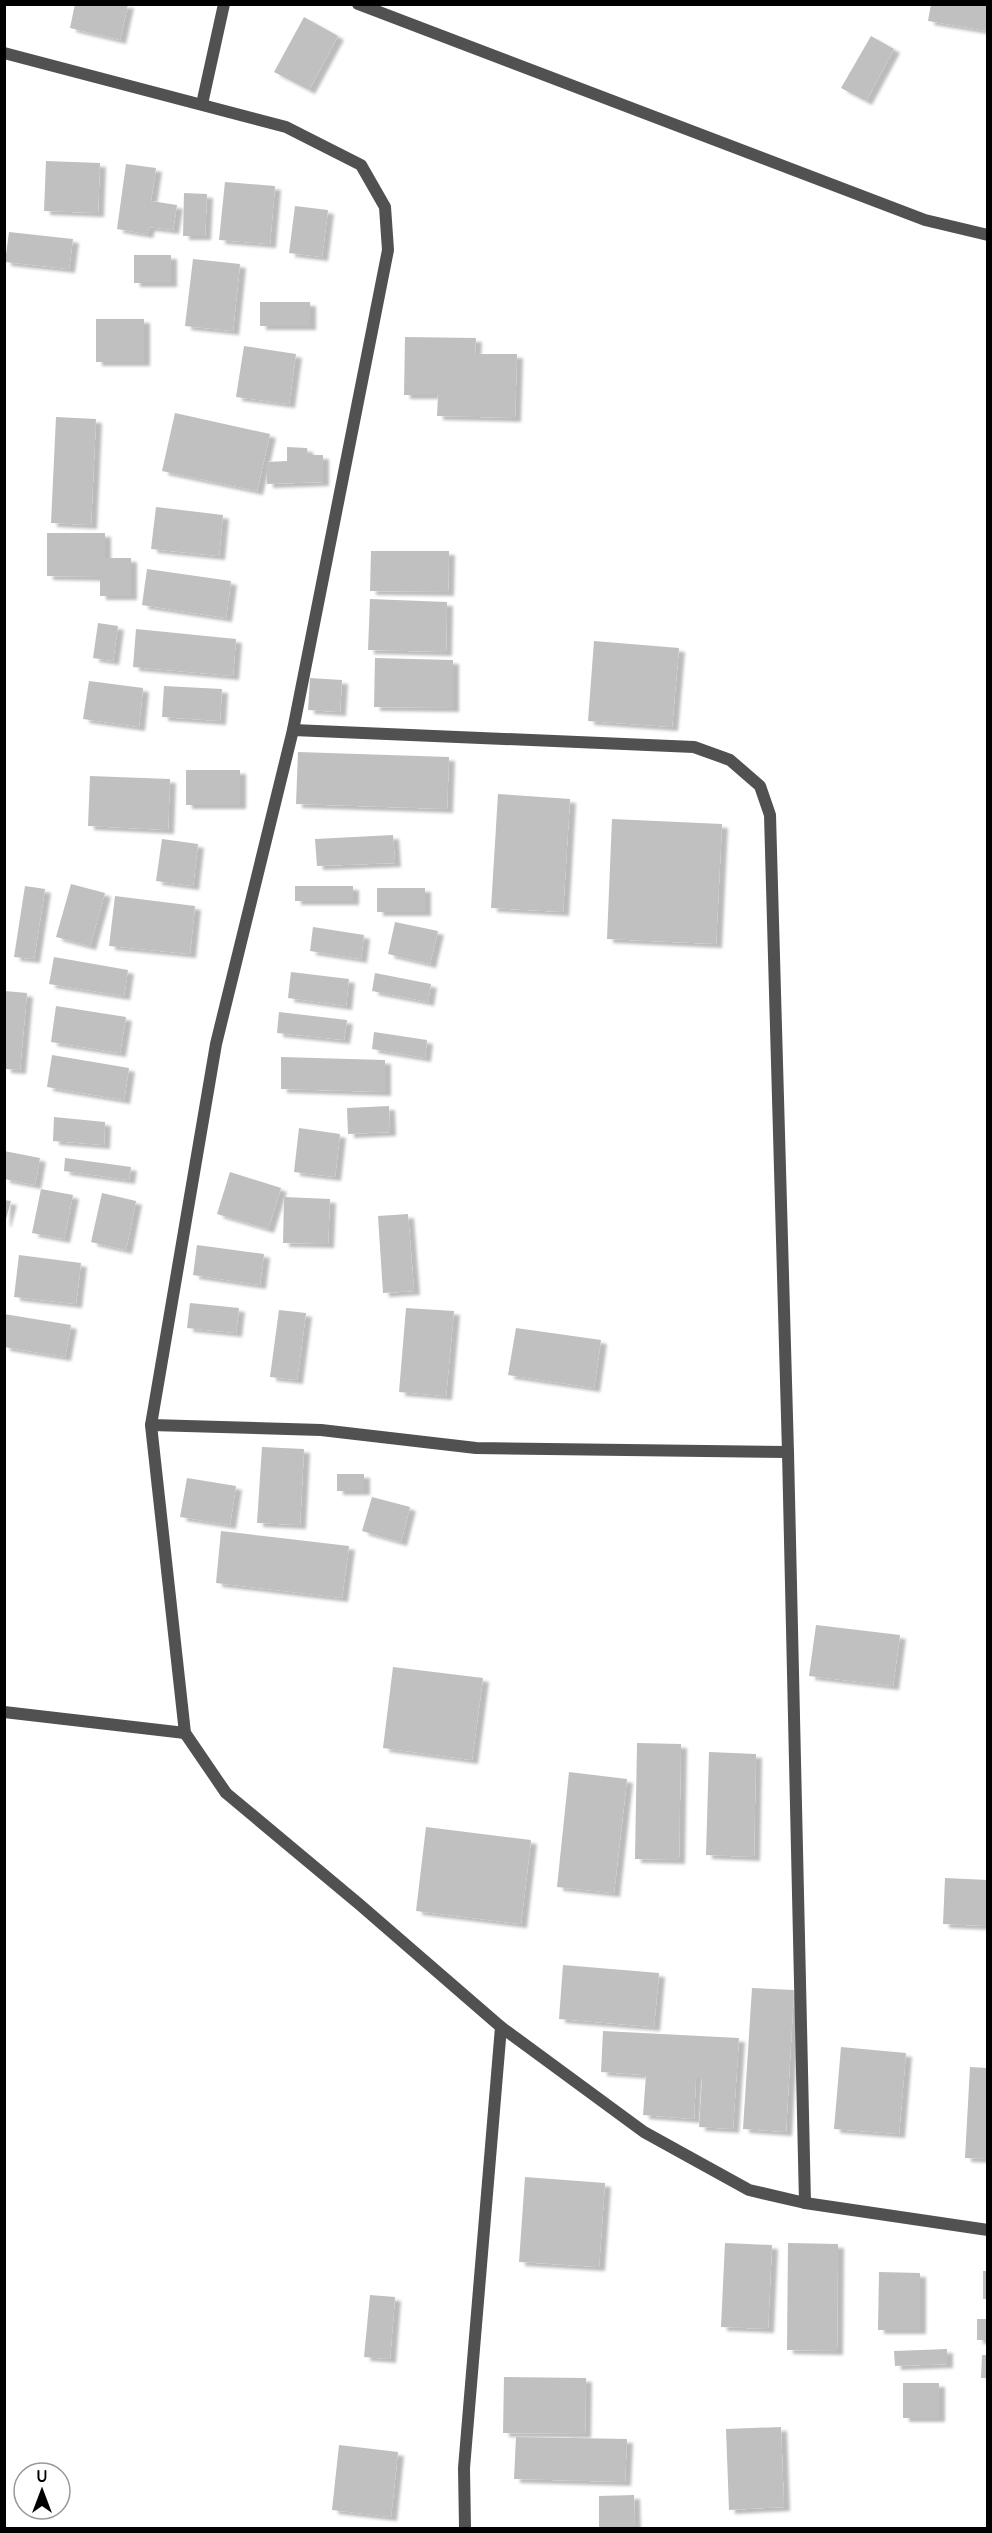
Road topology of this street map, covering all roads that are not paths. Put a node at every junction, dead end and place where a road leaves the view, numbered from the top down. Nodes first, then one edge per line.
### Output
1 (224, 4) edge
2 (358, 4) edge
3 (4, 53) edge
4 (202, 104) junction
5 (987, 235) edge
6 (293, 730) junction
7 (151, 1425) junction
8 (788, 1452) junction
9 (4, 1712) edge
10 (185, 1733) junction
11 (501, 2027) junction
12 (805, 2203) junction
13 (987, 2230) edge
14 (465, 2529) edge

1 - 4 street
2 - 5 street
3 - 4 street
4 - 6 street
6 - 7 street
6 - 8 street
7 - 8 street
7 - 10 street
8 - 12 street
9 - 10 street
10 - 11 street
11 - 12 street
11 - 14 street
12 - 13 street

